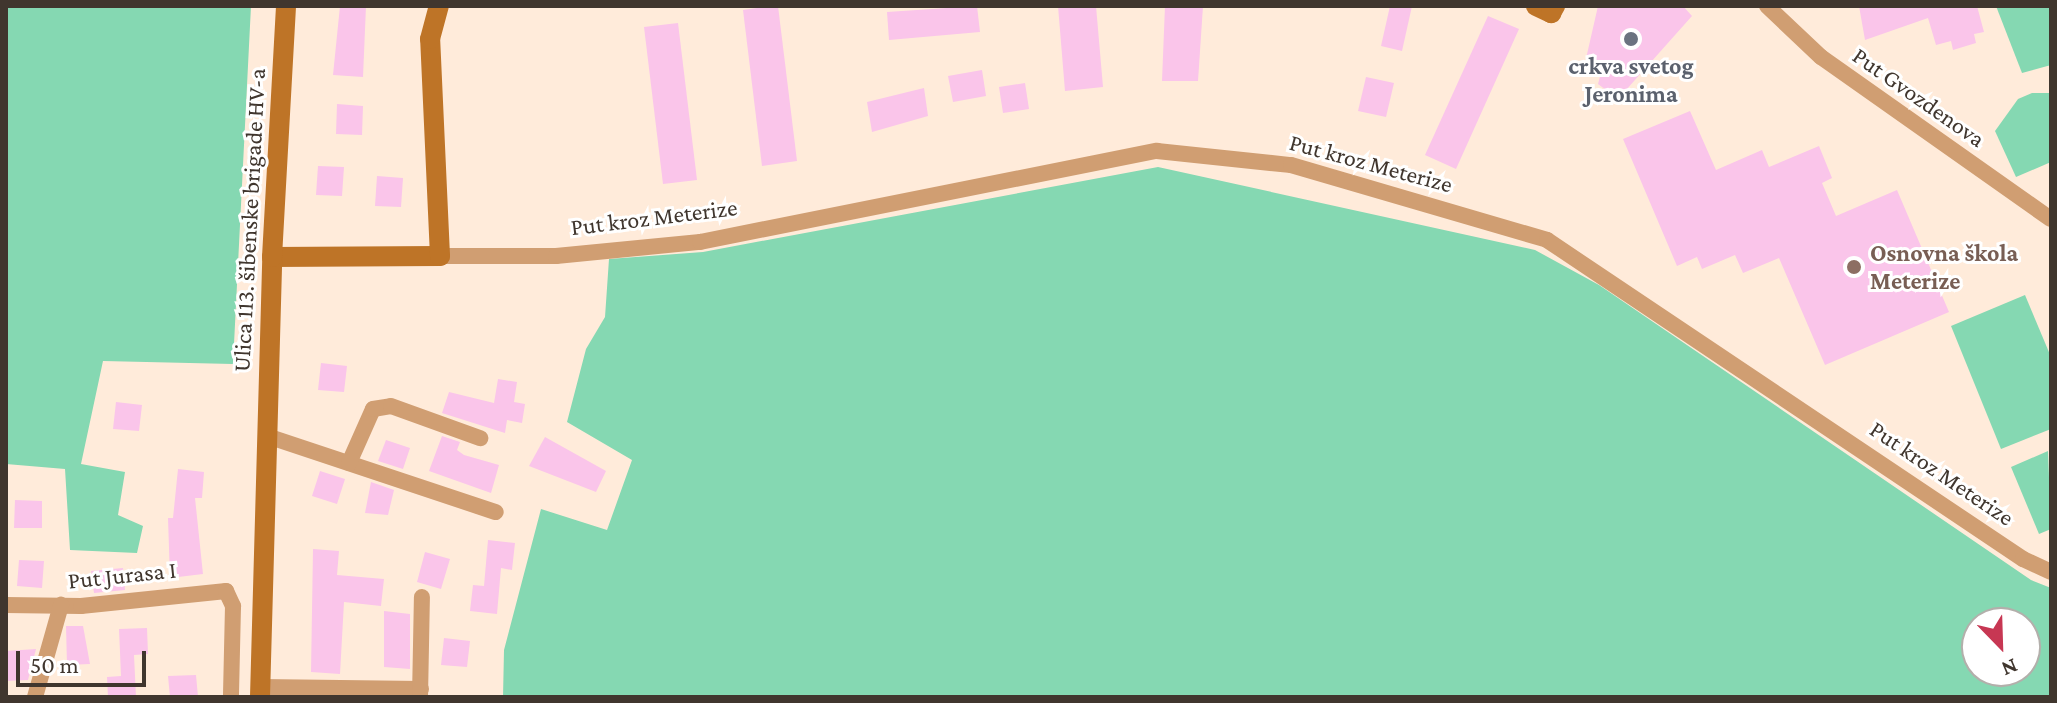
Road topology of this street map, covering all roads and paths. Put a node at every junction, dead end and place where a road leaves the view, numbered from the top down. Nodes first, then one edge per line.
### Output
1 (286, 6) edge
2 (439, 6) edge
3 (1536, 6) edge
4 (1555, 6) edge
5 (1767, 6) edge
6 (2051, 219) edge
7 (440, 256) junction
8 (272, 257) junction
9 (267, 436) junction
10 (480, 438) dead end
11 (349, 463) junction
12 (496, 512) dead end
13 (2051, 572) edge
14 (422, 597) dead end
15 (6, 605) edge
16 (61, 605) junction
17 (260, 692) edge
18 (421, 693) edge
19 (35, 697) edge
20 (231, 697) edge

1 - 8 main road, Ulica 113. šibenske brigade HV-a
2 - 7 main road
3 - 4 main road
5 - 6 street, Put Gvozdenova
7 - 8 main road, Put kroz Meterize
7 - 13 street, Put kroz Meterize
8 - 9 main road, Ulica 113. šibenske brigade HV-a
9 - 11 street
9 - 17 main road, Ulica 113. šibenske brigade HV-a
10 - 11 street
11 - 12 street
14 - 18 street, Ulica 113. šibenske brigade HV-a
15 - 16 street, Put Jurasa I
16 - 19 street
16 - 20 street, Put Jurasa I
17 - 18 street, Ulica 113. šibenske brigade HV-a

